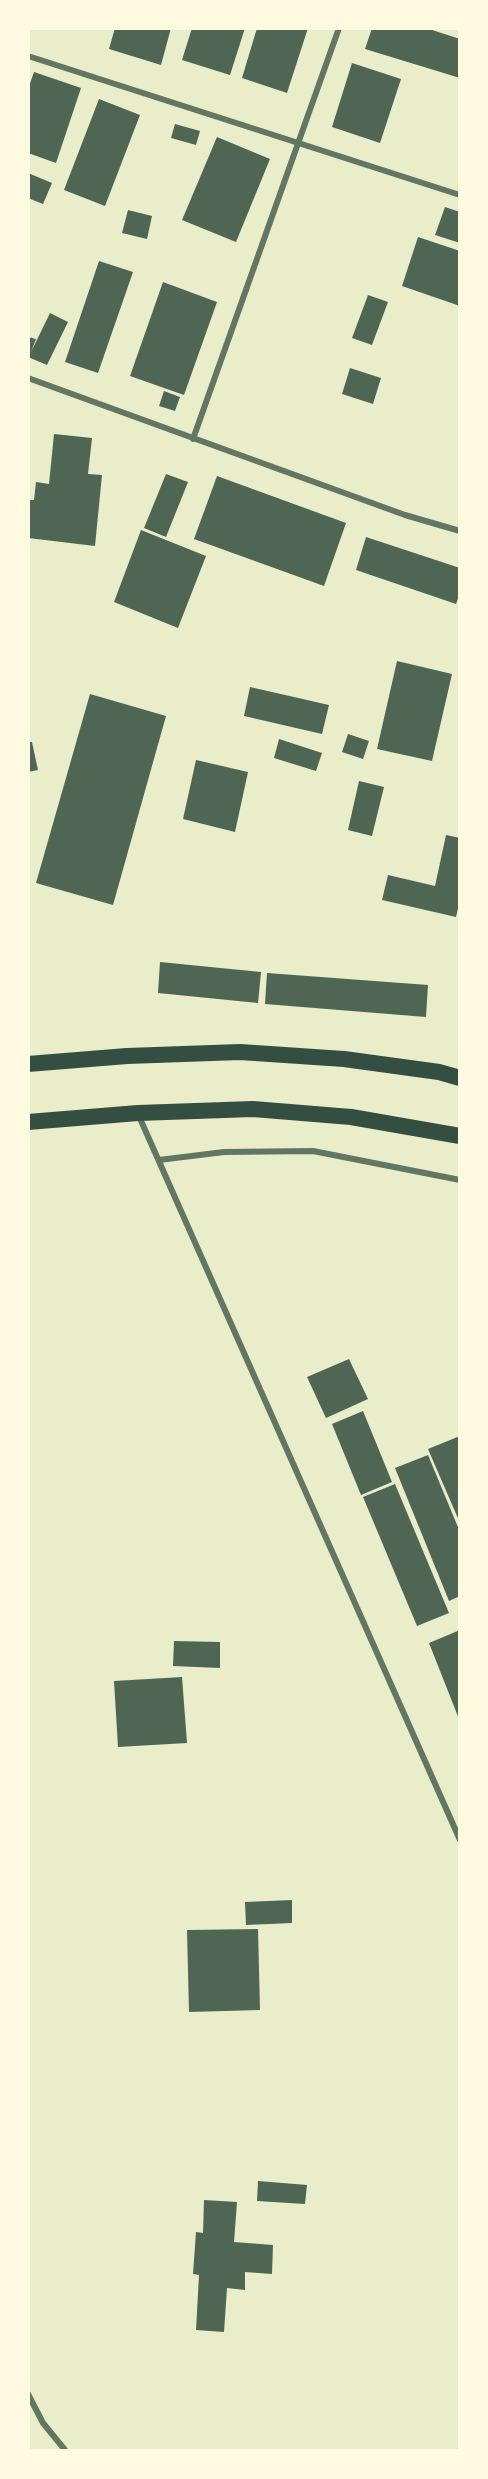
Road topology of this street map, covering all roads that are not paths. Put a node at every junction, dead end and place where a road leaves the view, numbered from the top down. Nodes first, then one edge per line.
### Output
1 (339, 28) edge
2 (28, 56) edge
3 (299, 145) junction
4 (459, 195) edge
5 (28, 378) edge
6 (193, 439) junction
7 (459, 531) edge
8 (28, 1064) edge
9 (459, 1078) edge
10 (138, 1113) junction
11 (28, 1122) edge
12 (459, 1136) edge
13 (159, 1160) junction
14 (459, 1180) edge
15 (459, 1840) edge
16 (28, 2394) edge
17 (65, 2451) edge

1 - 3 street
2 - 3 street
3 - 4 street
3 - 6 street
5 - 6 street
6 - 7 street
8 - 9 highway
10 - 11 highway
10 - 12 highway
10 - 13 street
13 - 14 street
13 - 15 street
16 - 17 street

